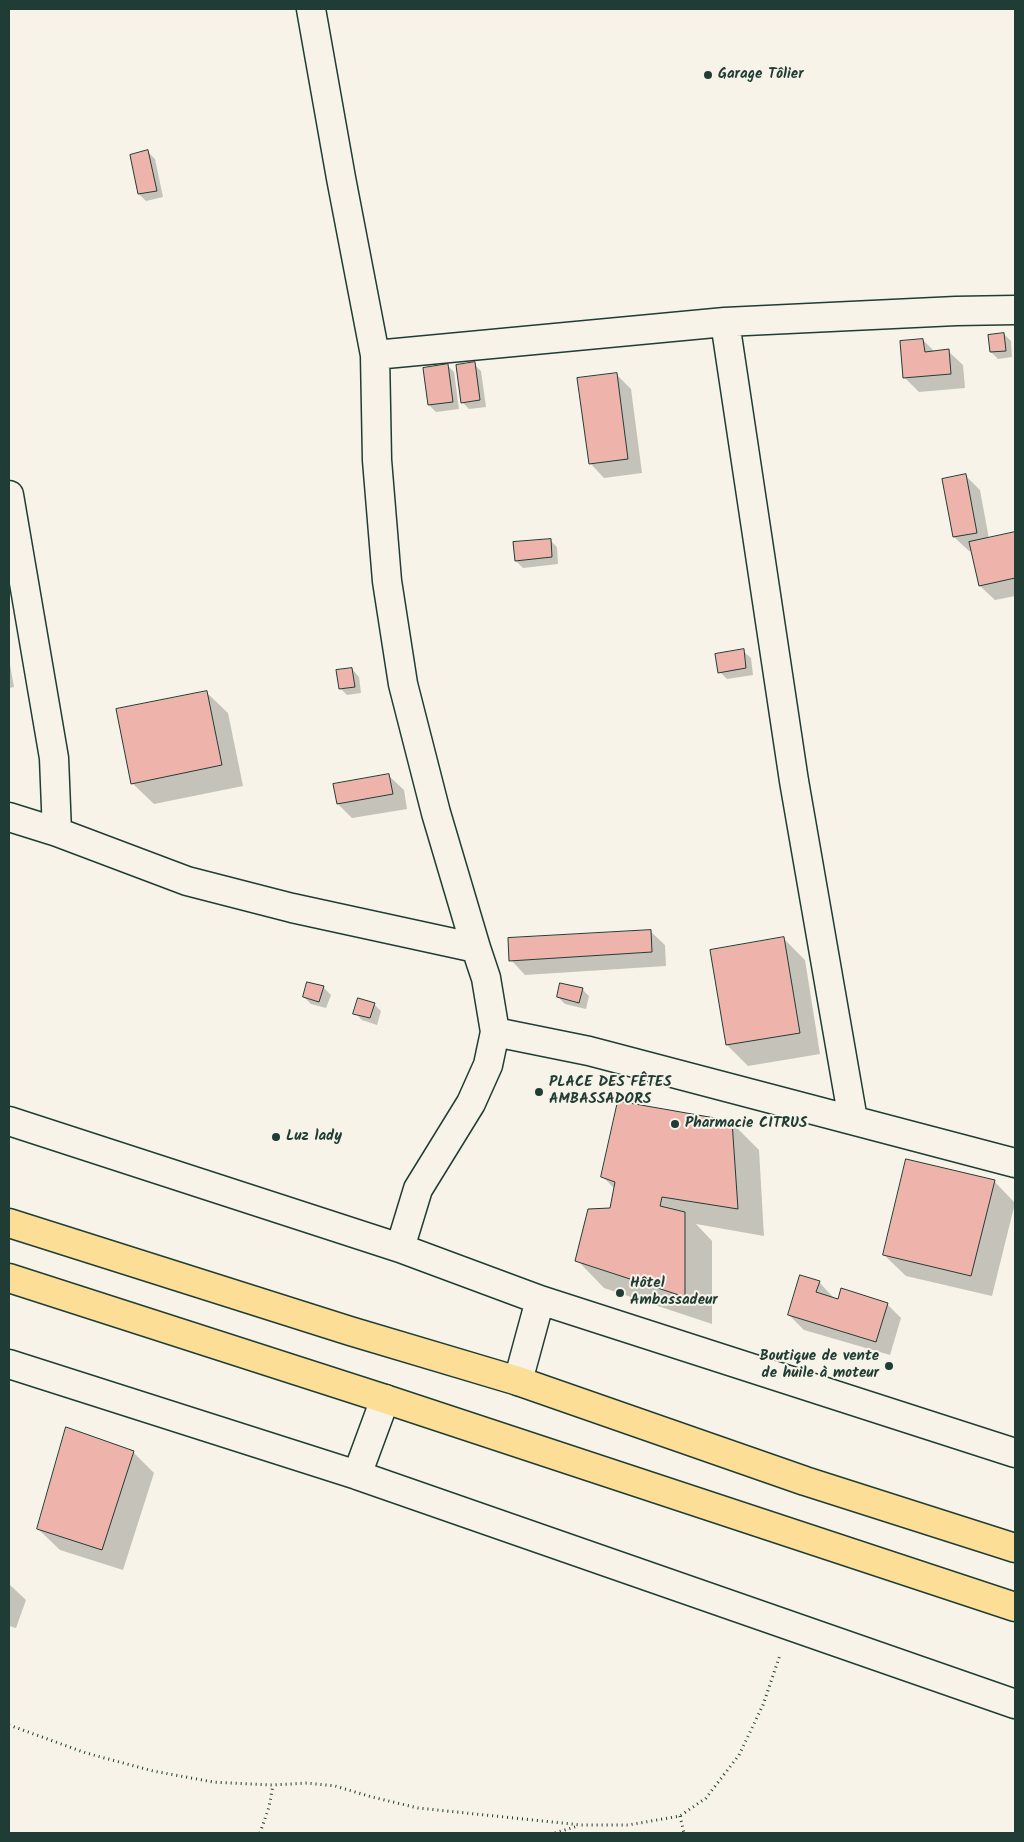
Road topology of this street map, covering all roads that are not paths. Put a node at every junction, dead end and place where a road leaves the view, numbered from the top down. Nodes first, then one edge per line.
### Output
1 (311, 9) edge
2 (1015, 310) edge
3 (725, 322) junction
4 (375, 356) junction
5 (9, 495) edge
6 (9, 817) edge
7 (57, 832) junction
8 (476, 948) junction
9 (495, 1032) junction
10 (853, 1120) junction
11 (9, 1121) edge
12 (1015, 1163) edge
13 (9, 1223) edge
14 (400, 1248) junction
15 (9, 1278) edge
16 (540, 1300) junction
17 (9, 1364) edge
18 (518, 1381) junction
19 (385, 1399) junction
20 (1015, 1453) edge
21 (357, 1476) junction
22 (1015, 1548) edge
23 (1015, 1606) edge
24 (1015, 1704) edge

1 - 4 street
2 - 3 street
3 - 4 street
3 - 10 street
4 - 8 street
5 - 7 street
6 - 7 street
7 - 8 street
8 - 9 street
9 - 10 street
9 - 14 street
10 - 12 street
11 - 14 street
13 - 18 main road
14 - 16 street
15 - 19 main road
16 - 18 street
16 - 20 street
17 - 21 street
18 - 22 main road
19 - 21 street
19 - 23 main road
21 - 24 street

